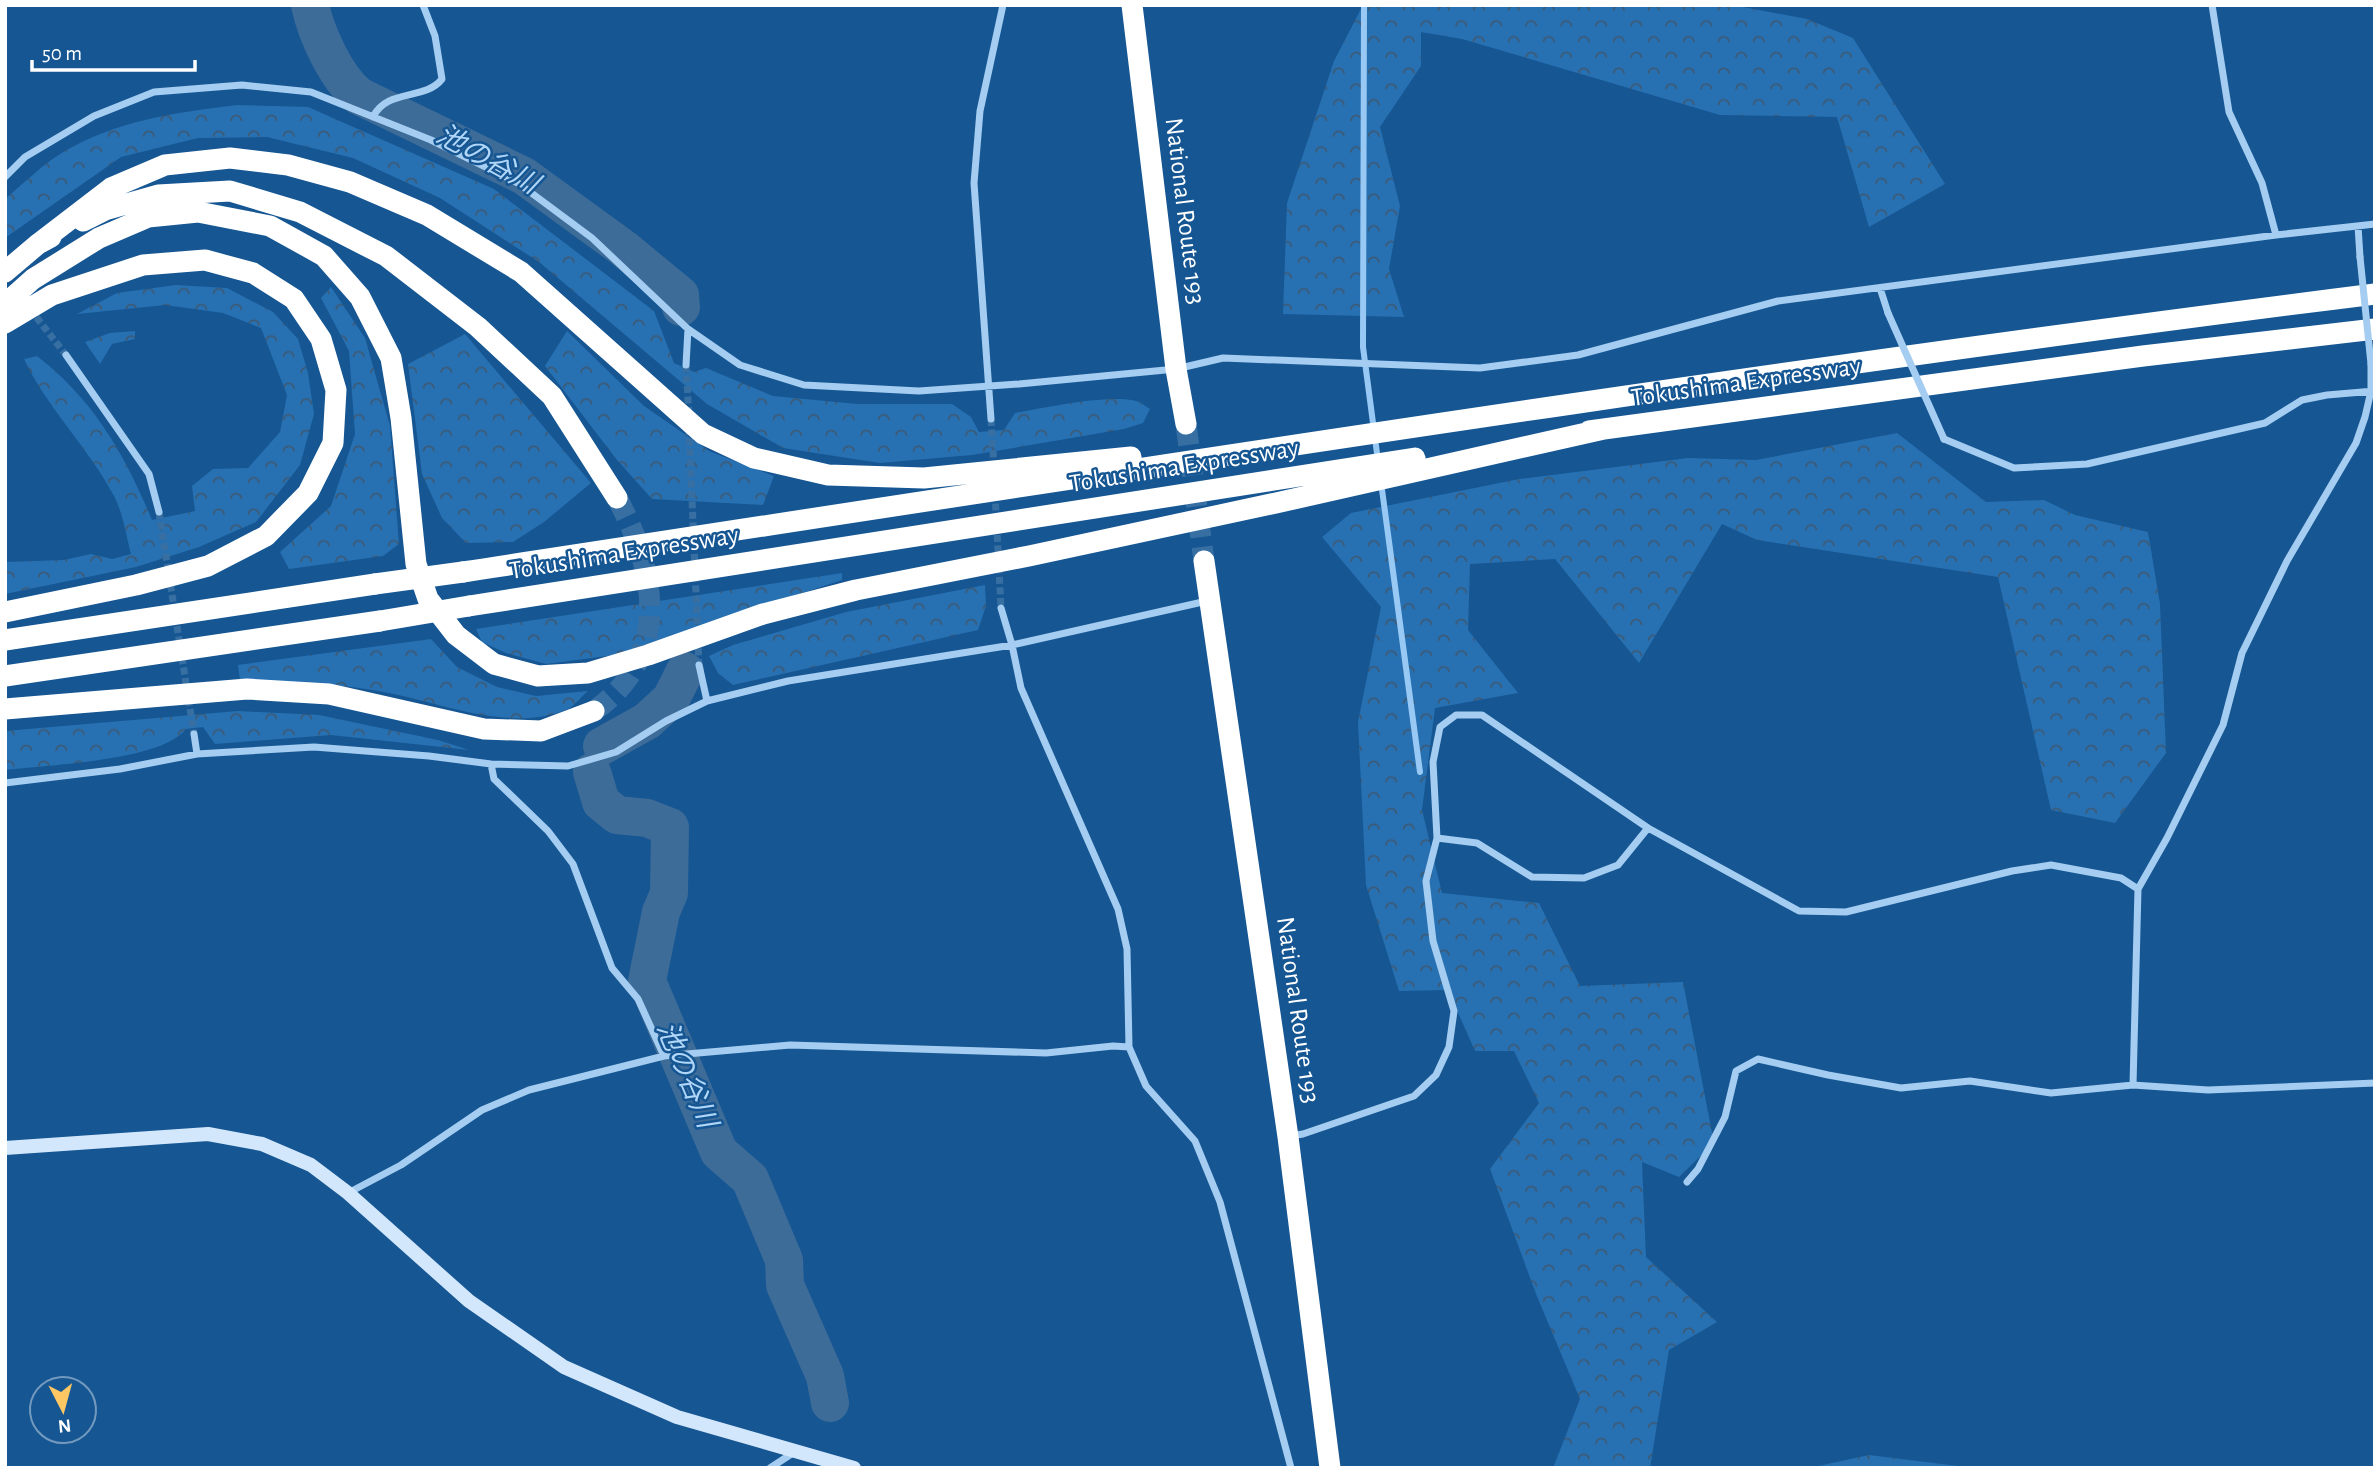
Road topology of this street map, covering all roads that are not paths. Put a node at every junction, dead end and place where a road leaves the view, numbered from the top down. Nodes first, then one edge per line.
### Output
1 (423, 5) edge
2 (1003, 5) edge
3 (1132, 5) edge
4 (2212, 5) edge
5 (373, 117) junction
6 (5, 177) edge
7 (2375, 225) edge
8 (2358, 226) junction
9 (2276, 235) junction
10 (38, 244) junction
11 (5, 272) edge
12 (1880, 288) junction
13 (2375, 295) edge
14 (5, 304) edge
15 (5, 323) edge
16 (688, 329) junction
17 (2375, 329) edge
18 (66, 355) tunnel mouth
19 (686, 365) tunnel mouth
20 (1176, 369) junction
21 (988, 386) junction
22 (2373, 391) edge
23 (2365, 417) junction
24 (991, 418) tunnel mouth
25 (2375, 419) edge
26 (1186, 424) tunnel mouth
27 (1604, 429) junction
28 (1349, 438) junction
29 (617, 498) tunnel mouth
30 (159, 512) tunnel mouth
31 (1204, 561) tunnel mouth
32 (1210, 600) junction
33 (1001, 607) tunnel mouth
34 (5, 612) edge
35 (5, 640) edge
36 (1012, 645) junction
37 (699, 666) tunnel mouth
38 (5, 676) edge
39 (707, 701) junction
40 (5, 709) edge
41 (594, 711) tunnel mouth
42 (194, 734) tunnel mouth
43 (197, 754) junction
44 (491, 764) junction
45 (5, 783) edge
46 (1648, 828) junction
47 (1437, 838) junction
48 (2138, 889) junction
49 (1129, 1047) junction
50 (672, 1055) junction
51 (2375, 1083) edge
52 (2133, 1086) junction
53 (1288, 1137) junction
54 (5, 1148) edge
55 (1687, 1182) dead end
56 (348, 1193) junction
57 (796, 1451) junction
58 (770, 1468) edge
59 (854, 1468) edge
60 (1291, 1468) edge
61 (1330, 1468) edge

1 - 5 street
2 - 21 street
3 - 20 highway, National Route 193
4 - 9 street
5 - 6 street
5 - 16 street
7 - 8 street
8 - 9 street
8 - 22 street, bridge
9 - 12 street
10 - 11 highway
10 - 28 highway
10 - 29 highway
12 - 20 street
12 - 22 street, bridge
13 - 28 highway, Tokushima Expressway
14 - 27 highway
15 - 34 highway
16 - 19 street
16 - 21 street
17 - 27 highway, Tokushima Expressway
18 - 30 street
20 - 21 street
20 - 26 highway, National Route 193
21 - 24 street
22 - 23 street
23 - 25 street
23 - 48 street
27 - 38 highway, Tokushima Expressway, bridge
28 - 35 highway, Tokushima Expressway, bridge
31 - 32 highway, National Route 193
32 - 36 street
32 - 53 highway, National Route 193
33 - 36 street
36 - 39 street
36 - 49 street
37 - 39 street
39 - 44 street
40 - 41 highway
42 - 43 street
43 - 44 street
43 - 45 street
44 - 50 street
46 - 47 street
46 - 47 street
46 - 48 street
47 - 53 street
48 - 52 street
49 - 50 street
49 - 60 street
50 - 56 street
51 - 52 street
52 - 55 street
53 - 61 highway, National Route 193
54 - 56 street
56 - 57 street
57 - 58 street
57 - 59 street

